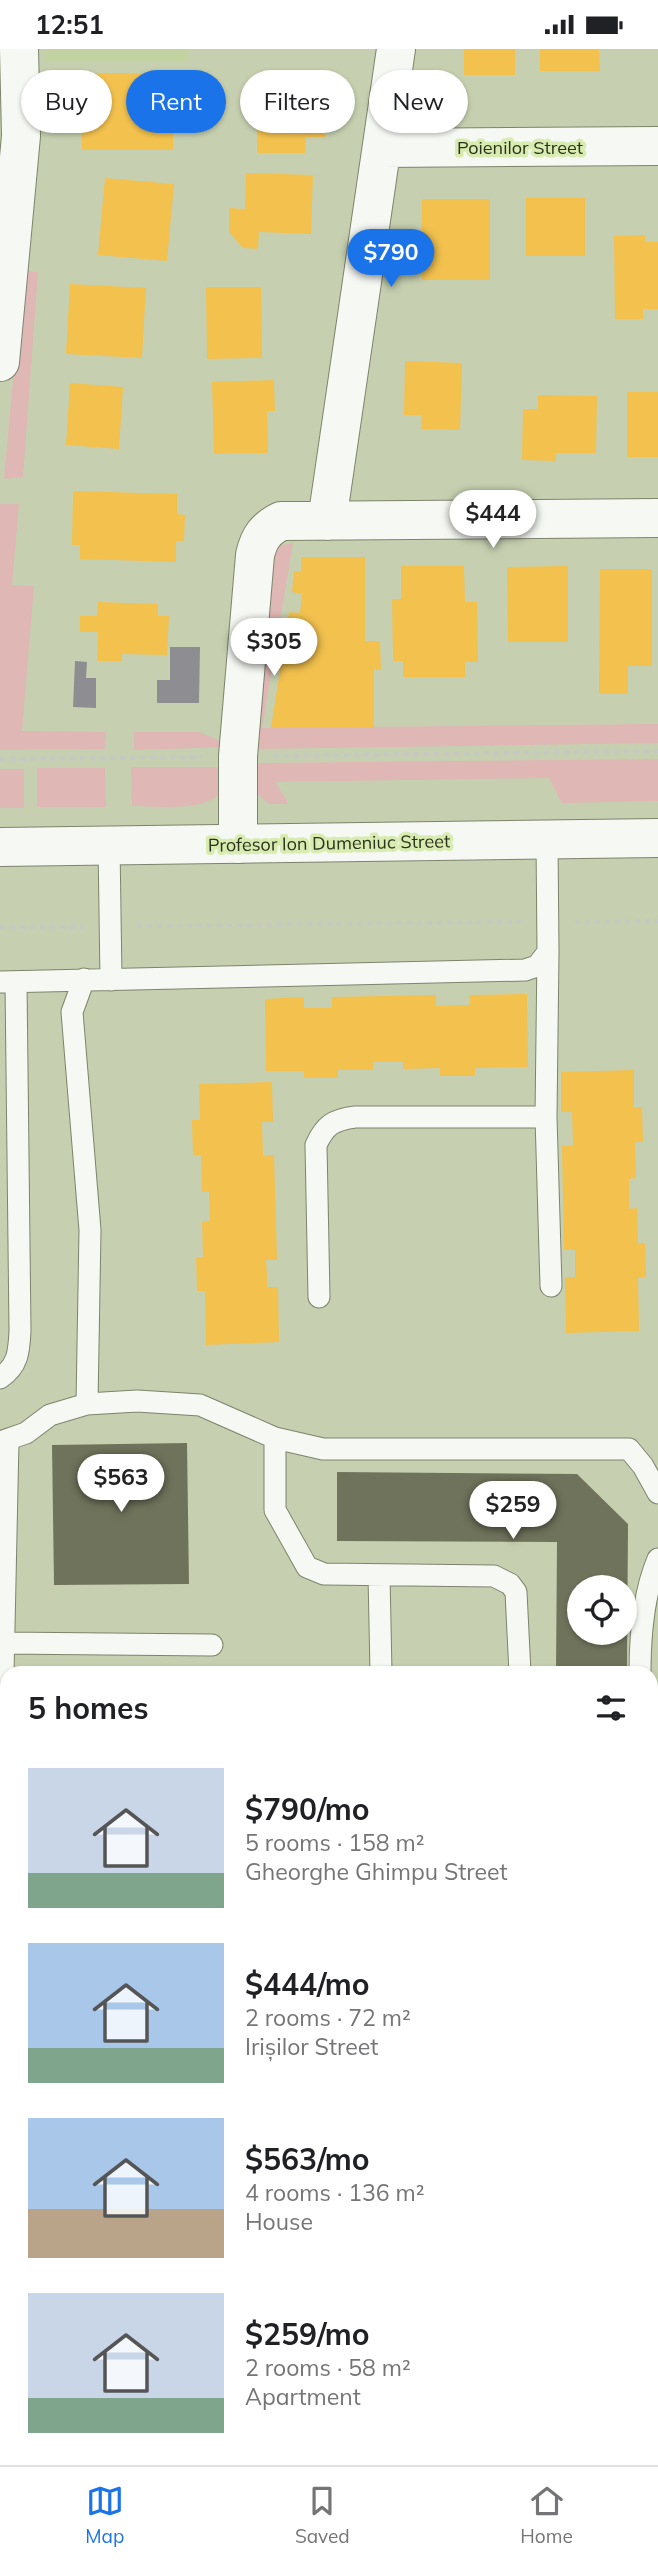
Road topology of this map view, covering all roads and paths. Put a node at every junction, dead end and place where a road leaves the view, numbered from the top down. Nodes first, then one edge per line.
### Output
1 (19, 49) edge
2 (396, 49) edge
3 (658, 146) edge
4 (382, 148) junction
5 (0, 362) edge
6 (658, 519) edge
7 (327, 521) junction
8 (658, 751) edge
9 (238, 756) junction
10 (0, 759) edge
11 (658, 838) edge
12 (547, 840) junction
13 (238, 844) junction
14 (109, 845) junction
15 (0, 847) edge
16 (658, 921) edge
17 (548, 922) junction
18 (110, 926) junction
19 (0, 927) edge
20 (548, 952) junction
21 (84, 979) junction
22 (111, 980) junction
23 (8, 982) edge
24 (545, 1117) junction
25 (551, 1286) dead end
26 (319, 1297) dead end
27 (0, 1378) edge
28 (87, 1404) junction
29 (275, 1438) junction
30 (4, 1442) edge
31 (658, 1493) edge
32 (658, 1559) edge
33 (3, 1575) edge
34 (379, 1575) junction
35 (4, 1643) junction
36 (212, 1645) dead end
37 (3, 1666) edge
38 (382, 1666) edge
39 (520, 1666) edge
40 (640, 1666) edge

1 - 5 street
2 - 4 street
3 - 4 street, Poienilor Street
4 - 7 street
6 - 7 street
7 - 9 street
8 - 9 path
9 - 10 path
9 - 13 street
11 - 12 street, Profesor Ion Dumeniuc Street
12 - 13 street, Profesor Ion Dumeniuc Street
12 - 17 lane
13 - 14 street, Profesor Ion Dumeniuc Street
14 - 15 street, Profesor Ion Dumeniuc Street
14 - 18 lane
16 - 17 path
17 - 18 path
17 - 20 lane
18 - 19 path
18 - 22 lane
20 - 22 lane
20 - 24 lane
21 - 22 lane
21 - 23 lane
21 - 28 lane
23 - 27 lane
24 - 25 lane
24 - 26 lane
28 - 29 lane
28 - 30 lane
29 - 31 lane
29 - 34 lane
30 - 33 lane
32 - 40 lane
33 - 35 lane
34 - 38 lane
34 - 39 lane
35 - 36 lane
35 - 37 lane

